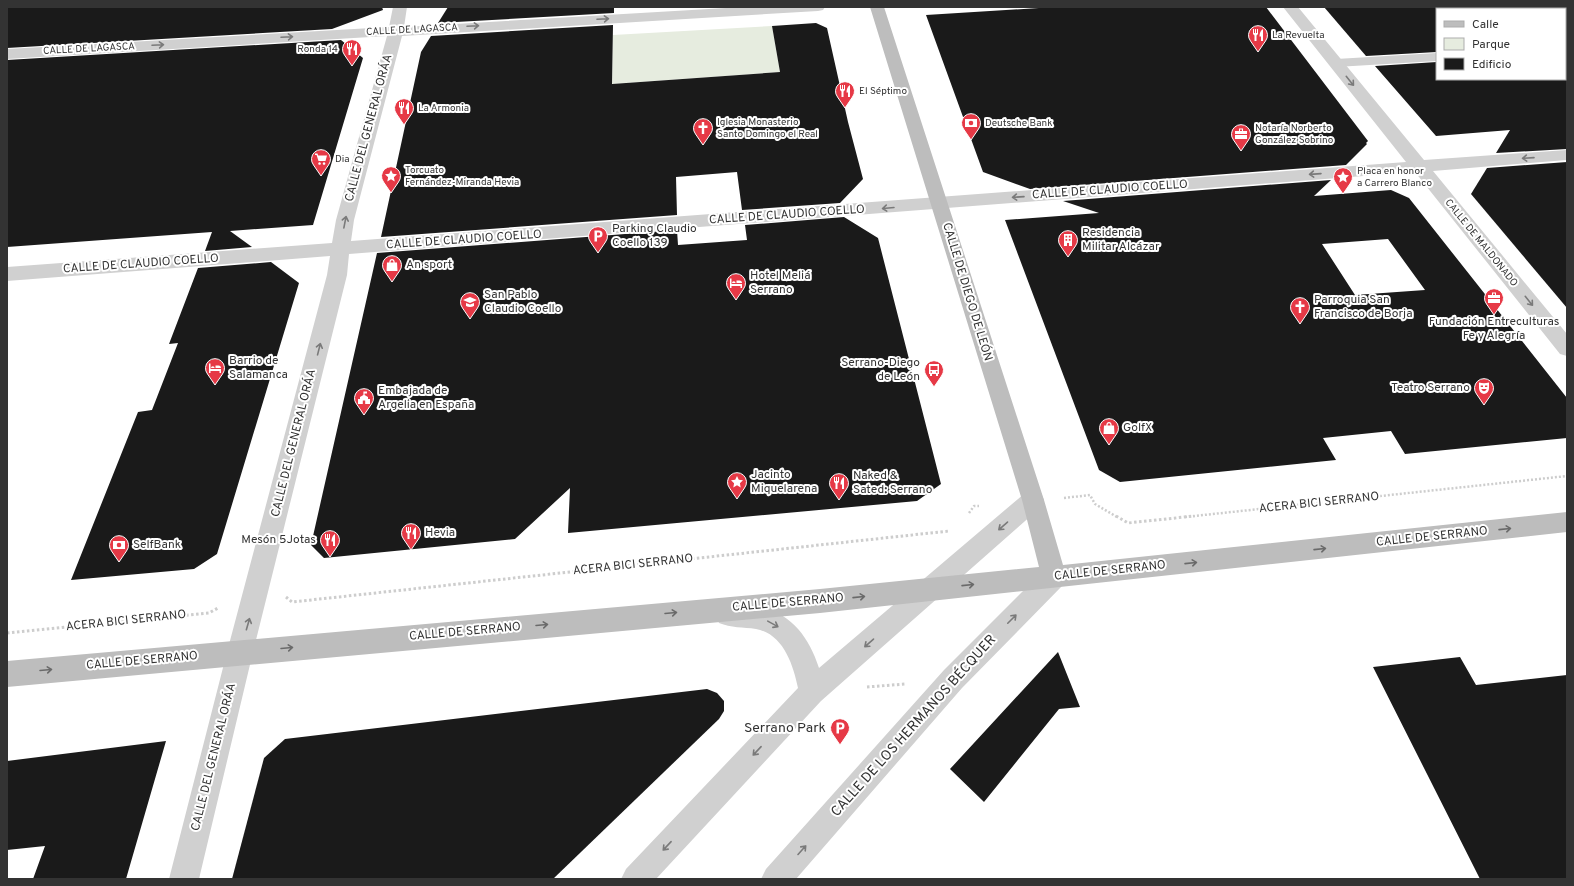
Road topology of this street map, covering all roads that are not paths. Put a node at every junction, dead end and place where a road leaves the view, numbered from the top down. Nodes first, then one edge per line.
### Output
1 (400, 7) edge
2 (818, 7) edge
3 (877, 7) edge
4 (1290, 7) edge
5 (396, 31) junction
6 (7, 54) edge
7 (1436, 57) edge
8 (1336, 64) junction
9 (1567, 155) edge
10 (1419, 166) junction
11 (939, 204) junction
12 (340, 250) junction
13 (7, 274) edge
14 (1567, 348) edge
15 (1033, 500) junction
16 (1567, 522) edge
17 (1054, 577) junction
18 (929, 589) junction
19 (694, 611) junction
20 (240, 652) junction
21 (7, 674) edge
22 (812, 692) junction
23 (184, 879) edge
24 (636, 879) edge
25 (776, 879) edge

1 - 5 street, CALLE DEL GENERAL ORÁA
5 -> 2 street, CALLE DE LAGASCA
3 - 11 main road, CALLE DE DIEGO DE LEÓN
4 - 8 street, CALLE DE MALDONADO
6 -> 5 street, CALLE DE LAGASCA
12 -> 5 street, CALLE DEL GENERAL ORÁA
7 - 8 lane
8 -> 10 street, CALLE DE MALDONADO
9 -> 10 street, CALLE DE CLAUDIO COELLO
10 -> 11 street, CALLE DE CLAUDIO COELLO
10 -> 14 street, CALLE DE MALDONADO
11 -> 12 street, CALLE DE CLAUDIO COELLO
11 - 15 main road, CALLE DE DIEGO DE LEÓN
12 - 13 street, CALLE DE CLAUDIO COELLO
20 -> 12 street, CALLE DEL GENERAL ORÁA
15 - 17 main road, CALLE DE DIEGO DE LEÓN
15 -> 18 street
17 -> 16 main road, CALLE DE SERRANO
18 -> 17 main road, CALLE DE SERRANO
25 -> 17 street, CALLE DE LOS HERMANOS BÉCQUER
19 -> 18 main road, CALLE DE SERRANO
18 -> 22 street
20 -> 19 main road, CALLE DE SERRANO
19 -> 22 street
21 -> 20 main road, CALLE DE SERRANO
20 - 23 street, CALLE DEL GENERAL ORÁA
22 -> 24 street

